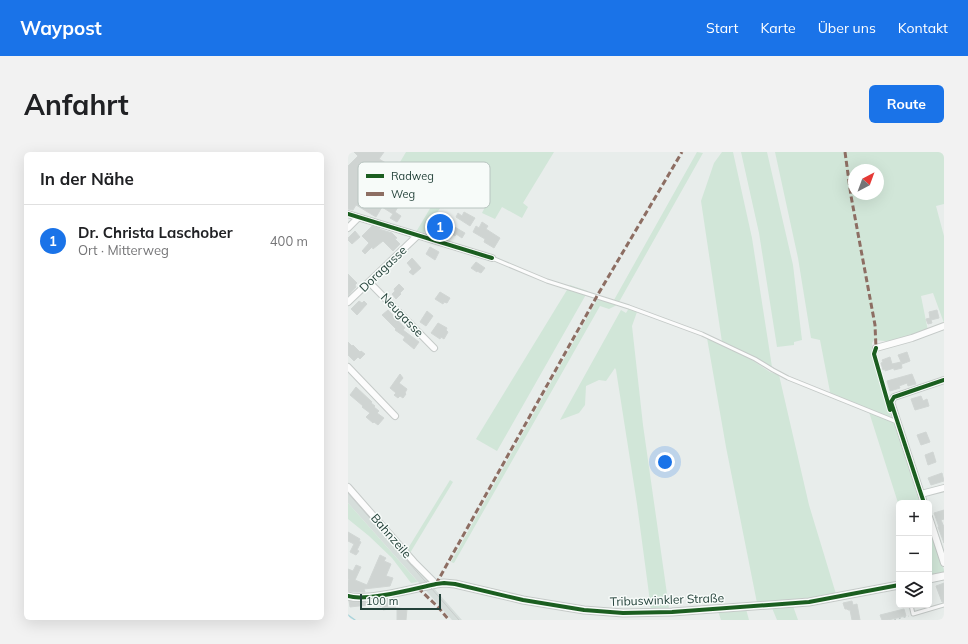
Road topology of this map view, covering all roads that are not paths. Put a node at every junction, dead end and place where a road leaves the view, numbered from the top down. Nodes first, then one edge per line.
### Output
1 (348, 214) edge
2 (358, 218) junction
3 (348, 228) edge
4 (417, 236) junction
5 (492, 258) joint
6 (370, 282) junction
7 (348, 302) edge
8 (944, 326) edge
9 (434, 348) dead end
10 (876, 348) dead end
11 (348, 367) edge
12 (944, 380) edge
13 (395, 416) dead end
14 (898, 422) junction
15 (348, 487) edge
16 (944, 488) edge
17 (921, 494) junction
18 (923, 500) edge
19 (932, 526) edge
20 (944, 563) edge
21 (944, 576) edge
22 (932, 578) edge
23 (436, 584) junction
24 (896, 586) edge
25 (348, 596) edge
26 (944, 605) edge
27 (912, 608) edge

1 - 2 street
2 - 3 street
2 - 4 street
4 - 5 street
4 - 6 street, Doragasse
5 - 14 lane
6 - 7 street, Doragasse
6 - 9 street, Neugasse
8 - 10 street
11 - 13 street
12 - 14 street
14 - 17 street
15 - 23 street, Bahnzeile
16 - 17 street
17 - 18 street
19 - 20 street
21 - 22 street
23 - 24 street, Tribuswinkler Straße
23 - 25 street, Tribuswinkler Straße
26 - 27 lane

